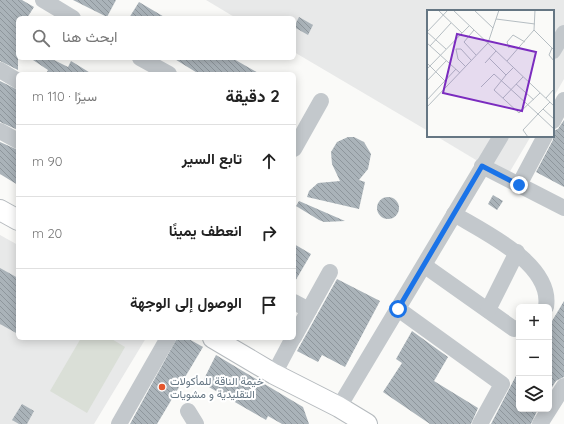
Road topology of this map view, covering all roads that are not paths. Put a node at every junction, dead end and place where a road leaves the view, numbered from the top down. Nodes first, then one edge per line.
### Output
1 (43, 0) edge
2 (70, 16) edge
3 (564, 33) edge
4 (554, 49) edge
5 (144, 65) edge
6 (0, 70) edge
7 (163, 72) edge
8 (16, 80) edge
9 (564, 100) edge
10 (321, 101) dead end
11 (554, 118) edge
12 (0, 131) edge
13 (500, 137) edge
14 (544, 137) edge
15 (16, 140) edge
16 (296, 145) edge
17 (482, 166) junction
18 (519, 185) junction
19 (564, 208) edge
20 (0, 210) edge
21 (454, 214) junction
22 (16, 219) edge
23 (517, 252) junction
24 (425, 266) junction
25 (330, 272) dead end
26 (296, 303) edge
27 (546, 304) edge
28 (398, 309) junction
29 (309, 310) junction
30 (488, 310) junction
31 (516, 329) edge
32 (296, 333) edge
33 (167, 340) edge
34 (216, 340) edge
35 (292, 340) edge
36 (274, 374) junction
37 (564, 386) edge
38 (338, 416) edge
39 (119, 424) edge
40 (367, 424) edge
41 (480, 424) edge
42 (540, 424) edge

1 - 2 street
3 - 4 street
5 - 7 street
6 - 8 street
9 - 11 street
10 - 16 street
12 - 15 street
13 - 17 street
14 - 18 street
17 - 18 street
17 - 21 street
18 - 19 street
20 - 22 main road
21 - 23 street
21 - 24 street
23 - 27 street
23 - 30 street
24 - 28 street
24 - 30 street
25 - 29 street
26 - 29 street
28 - 38 street
28 - 41 street
29 - 32 street
30 - 31 street
33 - 39 street
34 - 36 main road
35 - 36 street
36 - 38 main road
37 - 42 street
38 - 40 main road

